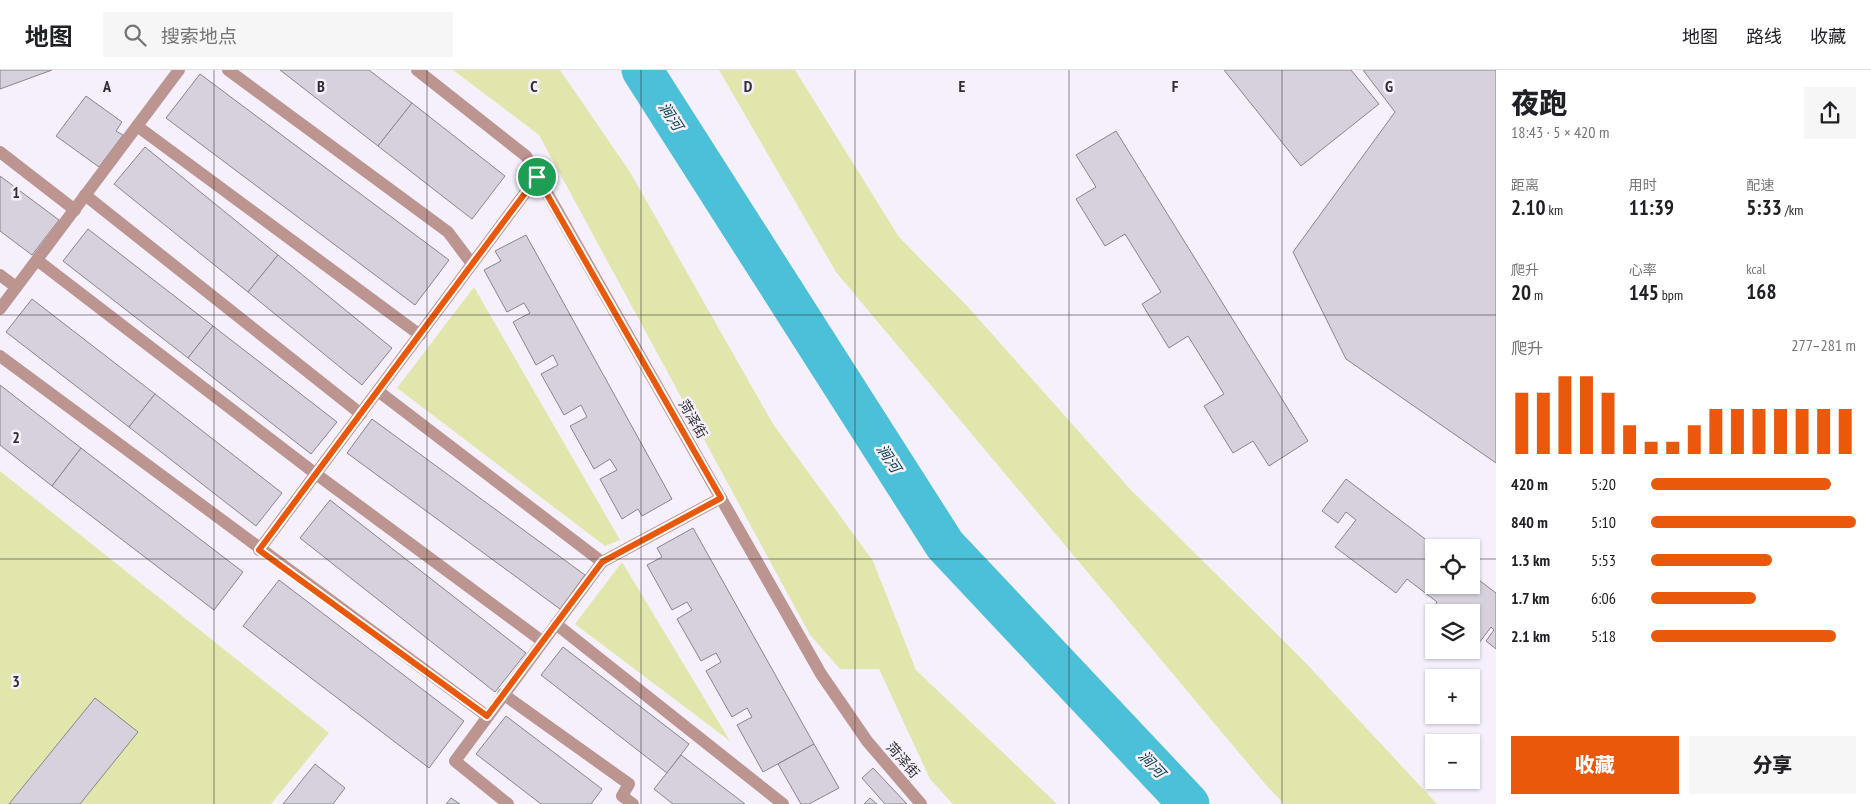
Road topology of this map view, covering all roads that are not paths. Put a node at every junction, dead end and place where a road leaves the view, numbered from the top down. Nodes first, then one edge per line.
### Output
1 (179, 70) edge
2 (228, 70) edge
3 (417, 70) edge
4 (137, 126) junction
5 (0, 152) edge
6 (537, 177) junction
7 (85, 195) junction
8 (74, 210) junction
9 (37, 260) junction
10 (472, 264) junction
11 (0, 275) edge
12 (16, 288) junction
13 (0, 309) edge
14 (420, 335) junction
15 (0, 356) edge
16 (378, 391) junction
17 (361, 414) junction
18 (316, 474) junction
19 (721, 498) junction
20 (259, 550) junction
21 (602, 562) junction
22 (556, 624) junction
23 (542, 641) junction
24 (503, 694) junction
25 (487, 716) junction
26 (508, 804) edge
27 (633, 804) edge
28 (783, 804) edge
29 (921, 804) edge

1 - 4 street
2 - 10 street
3 - 6 street, 菏泽街
4 - 7 street
4 - 14 street
5 - 8 street
6 - 10 street
6 - 19 street, 菏泽街
7 - 8 street
7 - 17 street
8 - 9 street
9 - 12 street
9 - 18 street
10 - 14 street
11 - 12 street
12 - 13 street
14 - 16 street
15 - 20 street
16 - 17 street
16 - 21 street
17 - 18 street
18 - 20 street
18 - 23 street
19 - 21 street
19 - 29 street, 菏泽街
20 - 25 street
21 - 22 street
22 - 23 street
22 - 28 street
23 - 24 street
24 - 25 street
24 - 27 street
25 - 26 street

